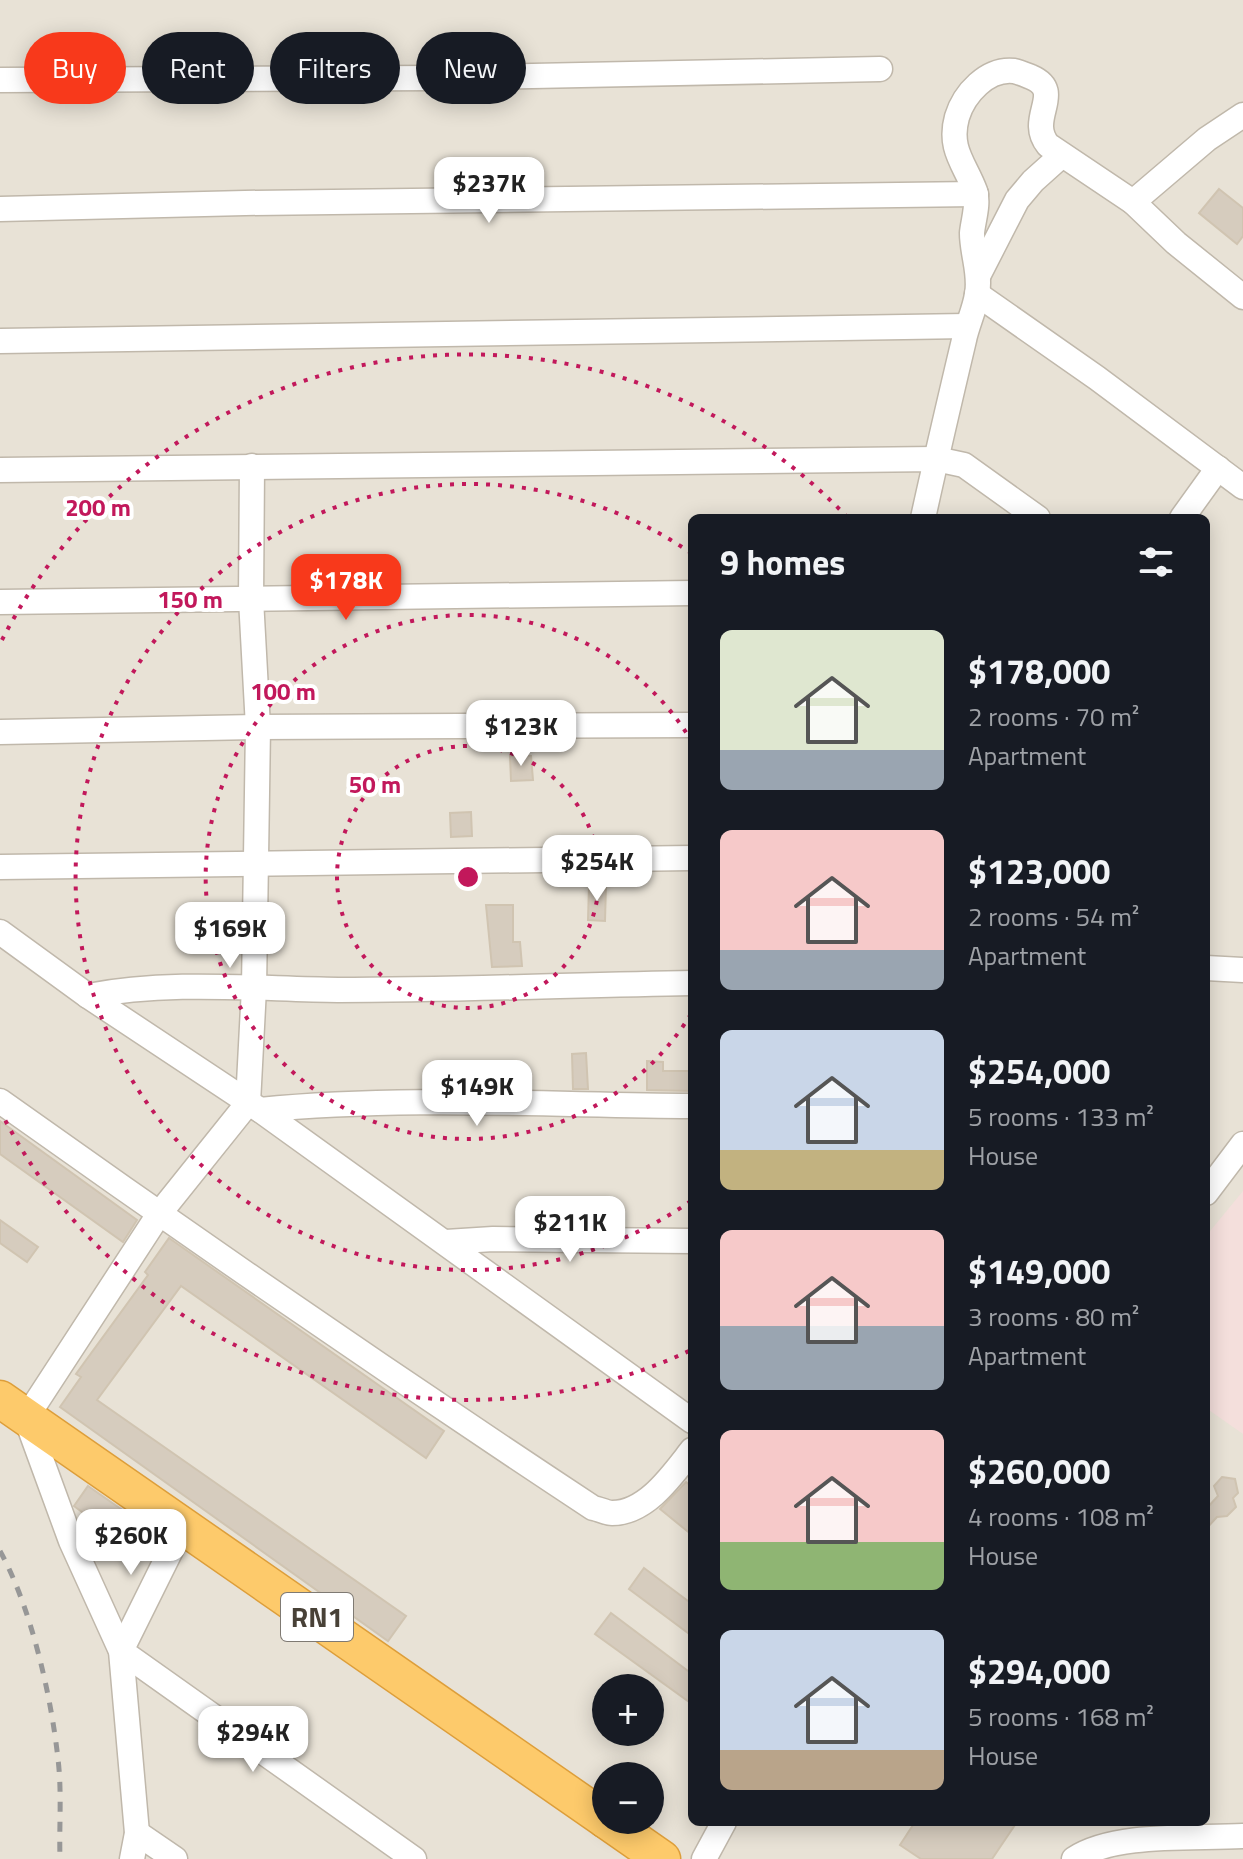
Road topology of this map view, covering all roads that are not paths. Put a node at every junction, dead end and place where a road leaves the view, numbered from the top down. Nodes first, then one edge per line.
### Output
1 (880, 69) dead end
2 (0, 80) edge
3 (1243, 115) edge
4 (1062, 155) junction
5 (976, 194) junction
6 (1133, 202) junction
7 (0, 209) edge
8 (978, 285) junction
9 (1243, 297) edge
10 (967, 326) junction
11 (0, 341) edge
12 (936, 459) junction
13 (252, 466) junction
14 (1218, 468) junction
15 (0, 470) edge
16 (1243, 487) edge
17 (924, 514) edge
18 (1032, 514) edge
19 (1185, 514) edge
20 (688, 593) edge
21 (251, 599) junction
22 (0, 602) edge
23 (688, 725) edge
24 (258, 727) junction
25 (0, 732) edge
26 (688, 858) edge
27 (256, 862) junction
28 (0, 867) edge
29 (0, 932) edge
30 (1210, 968) edge
31 (1243, 970) edge
32 (688, 983) edge
33 (254, 988) junction
34 (88, 996) junction
35 (0, 1101) edge
36 (688, 1106) edge
37 (254, 1107) junction
38 (1243, 1144) edge
39 (1210, 1188) edge
40 (159, 1214) junction
41 (688, 1241) edge
42 (446, 1242) junction
43 (13, 1408) edge
44 (688, 1418) edge
45 (688, 1455) edge
46 (184, 1524) junction
47 (121, 1651) junction
48 (592, 1810) edge
49 (722, 1826) edge
50 (1165, 1826) edge
51 (137, 1833) junction
52 (626, 1834) edge
53 (1240, 1835) edge
54 (1181, 1837) junction
55 (132, 1859) edge
56 (175, 1859) edge
57 (414, 1859) edge
58 (662, 1859) edge
59 (704, 1859) edge
60 (1074, 1859) edge

1 - 2 street
3 - 6 street
4 - 5 street
4 - 6 street
4 - 8 street
5 - 7 street
5 - 8 street
6 - 9 street
8 - 10 street
8 - 14 street
10 - 11 street
10 - 12 street
12 - 13 street
12 - 17 street
12 - 18 street
13 - 15 street
13 - 21 street
14 - 16 street
14 - 19 street
20 - 21 street
21 - 22 street
21 - 24 street
23 - 24 street
24 - 25 street
24 - 27 street
26 - 27 street
27 - 28 street
27 - 33 street
29 - 34 street
30 - 31 street
32 - 33 street
33 - 34 street
33 - 37 street
34 - 37 street
35 - 40 street
36 - 37 street
37 - 40 street
37 - 42 street
38 - 39 street
40 - 43 street
40 - 45 street
41 - 42 street
42 - 44 street
43 - 46 highway, RN1
43 - 47 street
46 - 47 street
46 - 48 highway, RN1
47 - 51 street
47 - 57 street
49 - 59 street
50 - 54 street
51 - 55 street
51 - 56 street
52 - 58 highway, RN1
53 - 54 street
54 - 60 street

